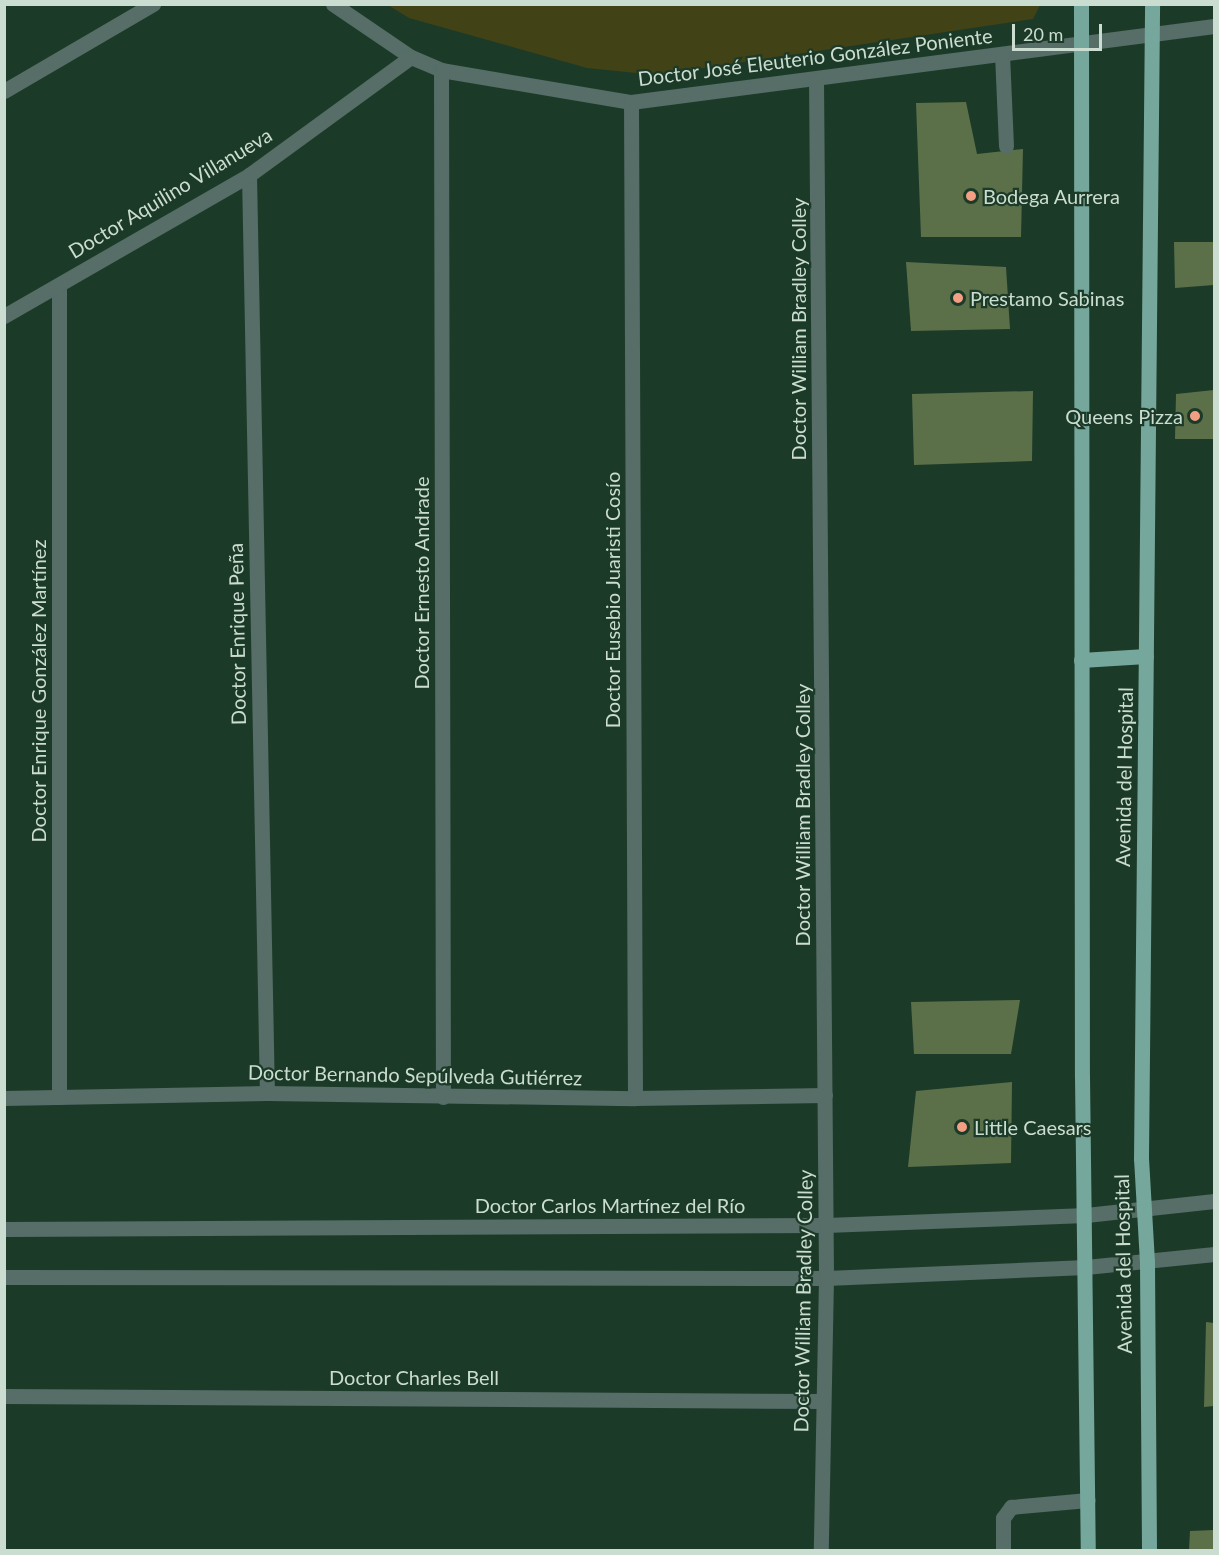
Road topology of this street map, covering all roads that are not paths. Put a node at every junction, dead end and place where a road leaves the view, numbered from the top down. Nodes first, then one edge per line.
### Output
1 (153, 4) edge
2 (333, 4) edge
3 (1081, 4) edge
4 (1152, 4) edge
5 (1215, 26) edge
6 (1152, 34) junction
7 (1080, 44) junction
8 (1002, 54) junction
9 (411, 57) junction
10 (441, 70) junction
11 (816, 80) junction
12 (4, 91) edge
13 (631, 102) junction
14 (1006, 146) dead end
15 (249, 175) junction
16 (59, 285) junction
17 (4, 316) edge
18 (1146, 656) junction
19 (1081, 660) junction
20 (267, 1093) junction
21 (825, 1095) junction
22 (59, 1097) junction
23 (444, 1097) junction
24 (4, 1098) edge
25 (635, 1098) junction
26 (1215, 1201) edge
27 (1145, 1209) junction
28 (1086, 1215) junction
29 (826, 1225) junction
30 (4, 1228) edge
31 (1215, 1254) edge
32 (1147, 1262) junction
33 (1086, 1267) junction
34 (4, 1277) edge
35 (826, 1278) junction
36 (4, 1396) edge
37 (823, 1401) junction
38 (1088, 1500) junction
39 (821, 1551) edge
40 (1003, 1551) edge
41 (1088, 1551) edge
42 (1149, 1551) edge

1 - 12 street
2 - 9 street, Doctor José Eleuterio González Poniente
3 - 7 main road, Avenida del Hospital
4 - 6 main road, Avenida del Hospital
5 - 6 street, Doctor José Eleuterio González Poniente
6 - 7 street, Doctor José Eleuterio González Poniente
6 - 18 main road, Avenida del Hospital
7 - 8 street, Doctor José Eleuterio González Poniente
7 - 19 main road, Avenida del Hospital
8 - 11 street, Doctor José Eleuterio González Poniente
8 - 14 street
9 - 10 street, Doctor José Eleuterio González Poniente
9 - 15 street, Doctor Aquilino Villanueva
10 - 13 street, Doctor José Eleuterio González Poniente
10 - 23 street, Doctor Ernesto Andrade
11 - 13 street, Doctor José Eleuterio González Poniente
11 - 21 street, Doctor William Bradley Colley
13 - 25 street, Doctor Eusebio Juaristi Cosío
15 - 16 street, Doctor Aquilino Villanueva
15 - 20 street, Doctor Enrique Peña
16 - 17 street, Doctor Aquilino Villanueva
16 - 22 street, Doctor Enrique González Martínez
18 - 19 main road
18 - 27 main road, Avenida del Hospital
19 - 28 main road, Avenida del Hospital
20 - 22 street, Doctor Bernando Sepúlveda Gutiérrez
20 - 23 street, Doctor Bernando Sepúlveda Gutiérrez
21 - 25 street, Doctor Bernando Sepúlveda Gutiérrez
21 - 29 street, Doctor William Bradley Colley
22 - 24 street, Doctor Bernando Sepúlveda Gutiérrez
23 - 25 street, Doctor Bernando Sepúlveda Gutiérrez
26 - 27 street, Doctor Carlos Martínez del Río
27 - 28 street, Doctor Carlos Martínez del Río
27 - 32 main road, Avenida del Hospital
28 - 29 street, Doctor Carlos Martínez del Río
28 - 33 main road, Avenida del Hospital
29 - 30 street, Doctor Carlos Martínez del Río
29 - 35 street, Doctor William Bradley Colley
31 - 32 street
32 - 33 street
32 - 42 main road, Avenida del Hospital
33 - 35 street
33 - 38 main road, Avenida del Hospital
34 - 35 street
35 - 37 street, Doctor William Bradley Colley
36 - 37 street, Doctor Charles Bell
37 - 39 street, Doctor William Bradley Colley
38 - 40 street
38 - 41 main road, Avenida del Hospital

